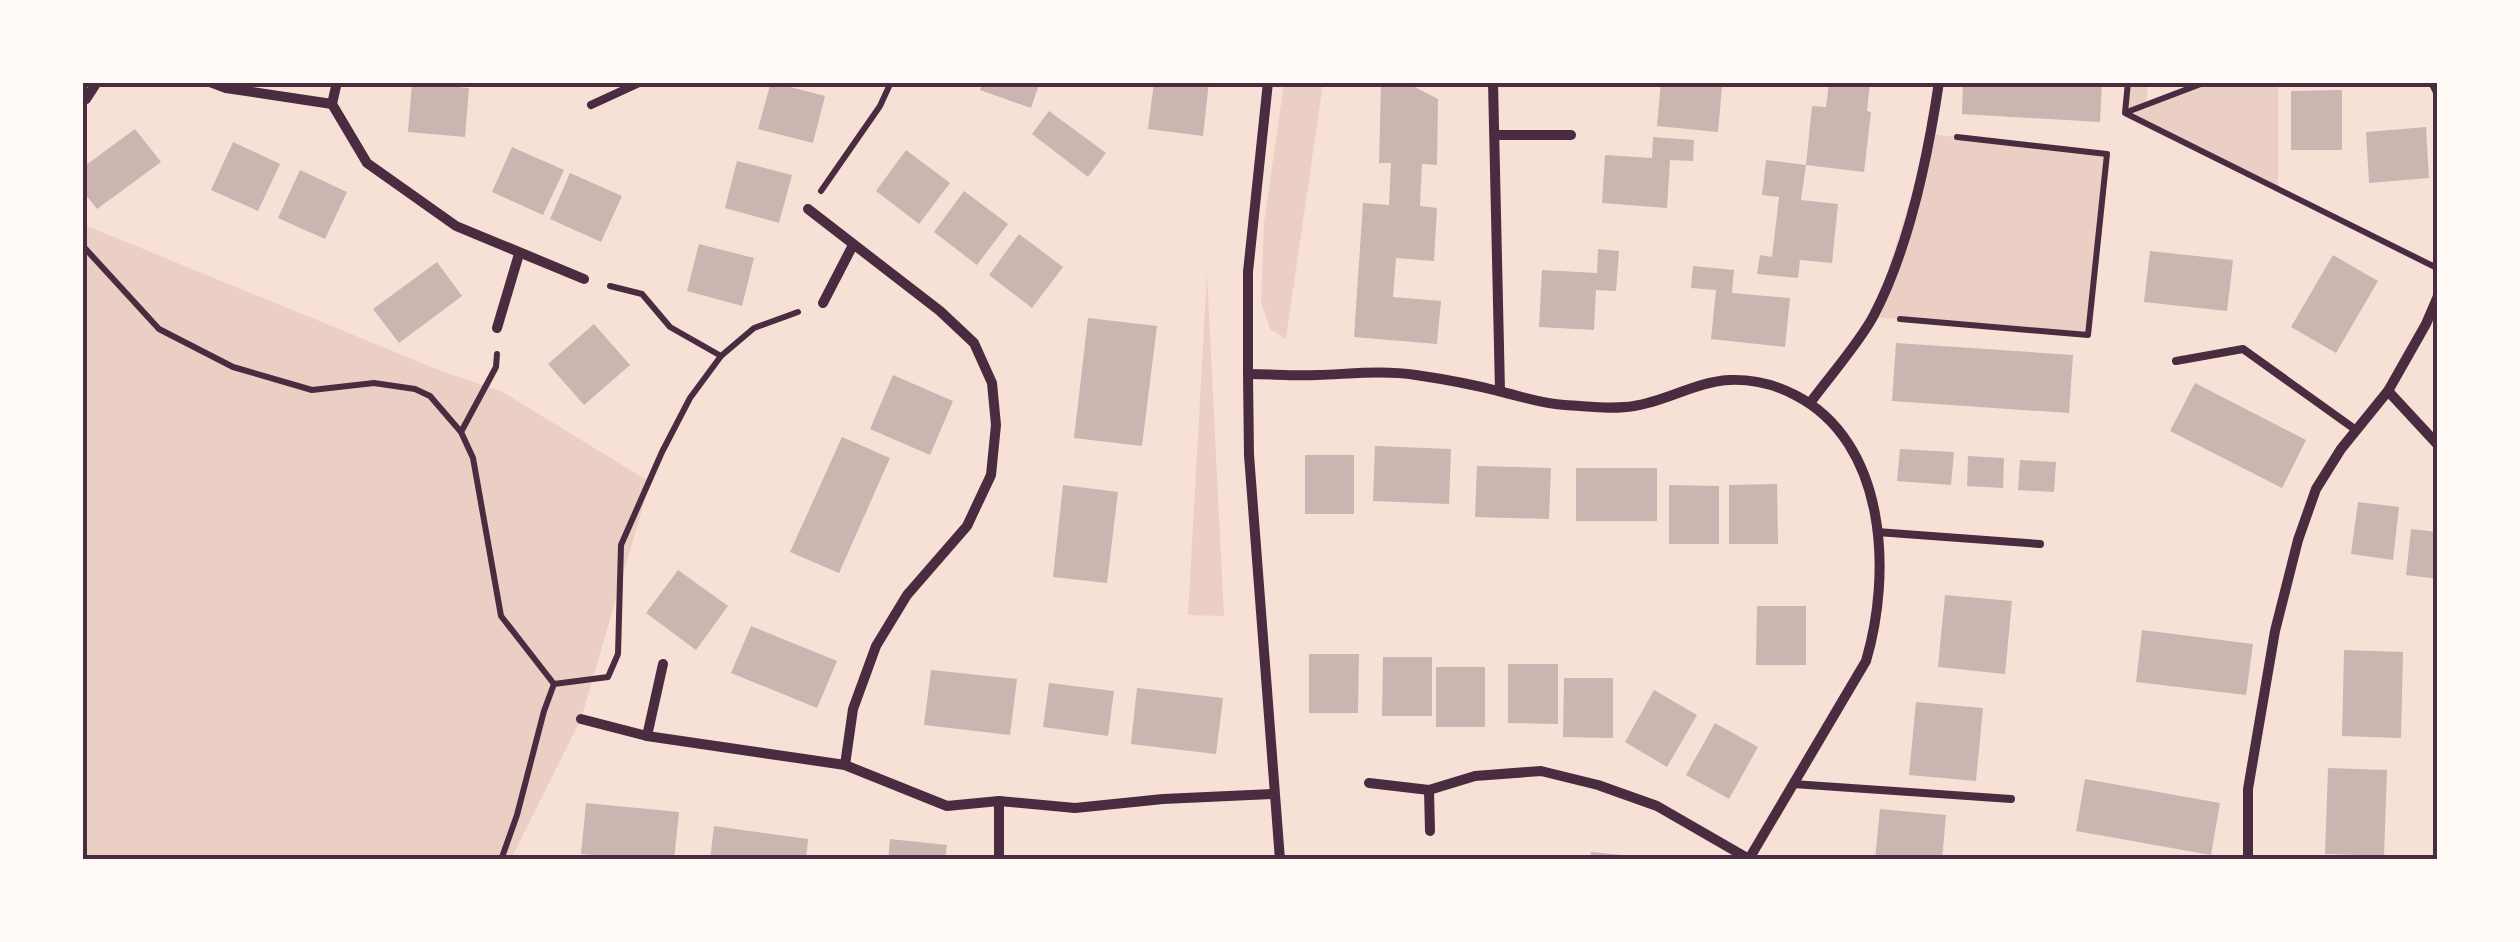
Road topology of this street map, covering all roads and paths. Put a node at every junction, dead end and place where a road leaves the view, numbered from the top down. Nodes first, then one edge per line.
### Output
1 (97, 82) edge
2 (210, 82) edge
3 (337, 82) edge
4 (640, 82) edge
5 (891, 82) edge
6 (1268, 82) edge
7 (1493, 82) edge
8 (1939, 82) edge
9 (2128, 82) edge
10 (2206, 82) edge
11 (2433, 82) edge
12 (2438, 92) edge
13 (86, 99) dead end
14 (332, 104) junction
15 (592, 105) dead end
16 (2126, 113) junction
17 (1930, 134) junction
18 (1495, 135) junction
19 (1571, 135) dead end
20 (808, 209) joint
21 (82, 245) edge
22 (853, 245) junction
23 (520, 254) junction
24 (2438, 269) edge
25 (584, 279) joint
26 (2438, 296) edge
27 (823, 303) joint
28 (1874, 317) junction
29 (497, 328) joint
30 (721, 356) junction
31 (2176, 361) dead end
32 (1248, 374) junction
33 (1500, 391) junction
34 (2388, 391) junction
35 (1810, 403) junction
36 (2356, 430) junction
37 (461, 432) junction
38 (2438, 446) edge
39 (1878, 532) junction
40 (2040, 544) dead end
41 (664, 664) dead end
42 (554, 684) junction
43 (580, 718) dead end
44 (647, 736) junction
45 (845, 765) junction
46 (1369, 783) dead end
47 (1793, 784) junction
48 (1429, 790) junction
49 (1274, 794) junction
50 (2011, 799) dead end
51 (999, 801) junction
52 (1430, 831) dead end
53 (501, 860) edge
54 (999, 860) edge
55 (1280, 860) edge
56 (2248, 860) edge

1 - 13 street
2 - 14 street
3 - 14 street
4 - 15 lane
5 - 20 path
6 - 32 street
7 - 18 street
8 - 17 street
9 - 16 path
10 - 16 path
11 - 12 street
14 - 23 street
16 - 24 path
17 - 28 street
17 - 28 path
18 - 19 street
18 - 33 street
20 - 22 street
21 - 37 path
22 - 27 street
22 - 45 street
23 - 25 street
23 - 29 street
25 - 30 path
26 - 34 street
27 - 30 path
28 - 35 street
29 - 37 path
30 - 42 path
31 - 36 lane
32 - 33 street
32 - 49 street
33 - 35 street
34 - 36 street
34 - 38 street
35 - 39 street
36 - 56 street
37 - 42 path
39 - 40 lane
39 - 47 street
41 - 44 street
42 - 53 path
43 - 44 street
44 - 45 street
45 - 51 street
46 - 48 street
47 - 48 street
47 - 50 lane
48 - 52 street
49 - 51 street
49 - 55 street
51 - 54 street

